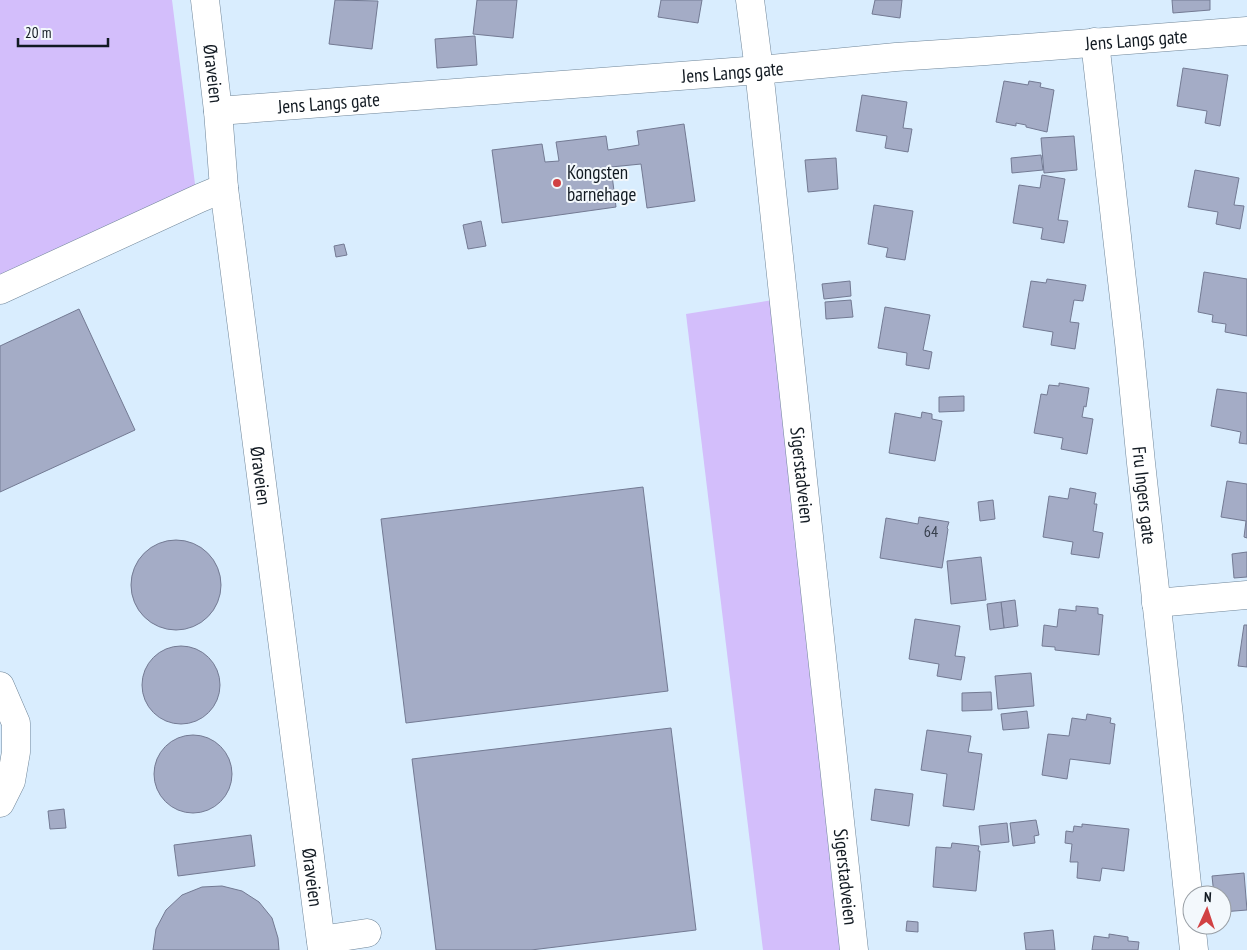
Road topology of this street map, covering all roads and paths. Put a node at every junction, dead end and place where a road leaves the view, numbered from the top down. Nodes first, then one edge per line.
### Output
1 (205, 0) edge
2 (750, 0) edge
3 (1247, 30) edge
4 (1095, 42) junction
5 (759, 70) junction
6 (218, 111) junction
7 (224, 188) junction
8 (0, 290) edge
9 (1247, 595) edge
10 (1156, 603) junction
11 (0, 686) edge
12 (0, 803) edge
13 (367, 933) dead end
14 (322, 945) edge
15 (854, 950) edge
16 (1194, 950) edge

1 - 6 street, Øraveien
2 - 5 street, Sigerstadveien
3 - 4 street, Jens Langs gate
4 - 5 street, Jens Langs gate
4 - 10 street, Fru Ingers gate
5 - 6 street, Jens Langs gate
5 - 15 street, Sigerstadveien
6 - 7 street, Øraveien
7 - 8 street
7 - 14 street, Øraveien
9 - 10 street
10 - 16 street, Fru Ingers gate
11 - 12 street
13 - 14 street

